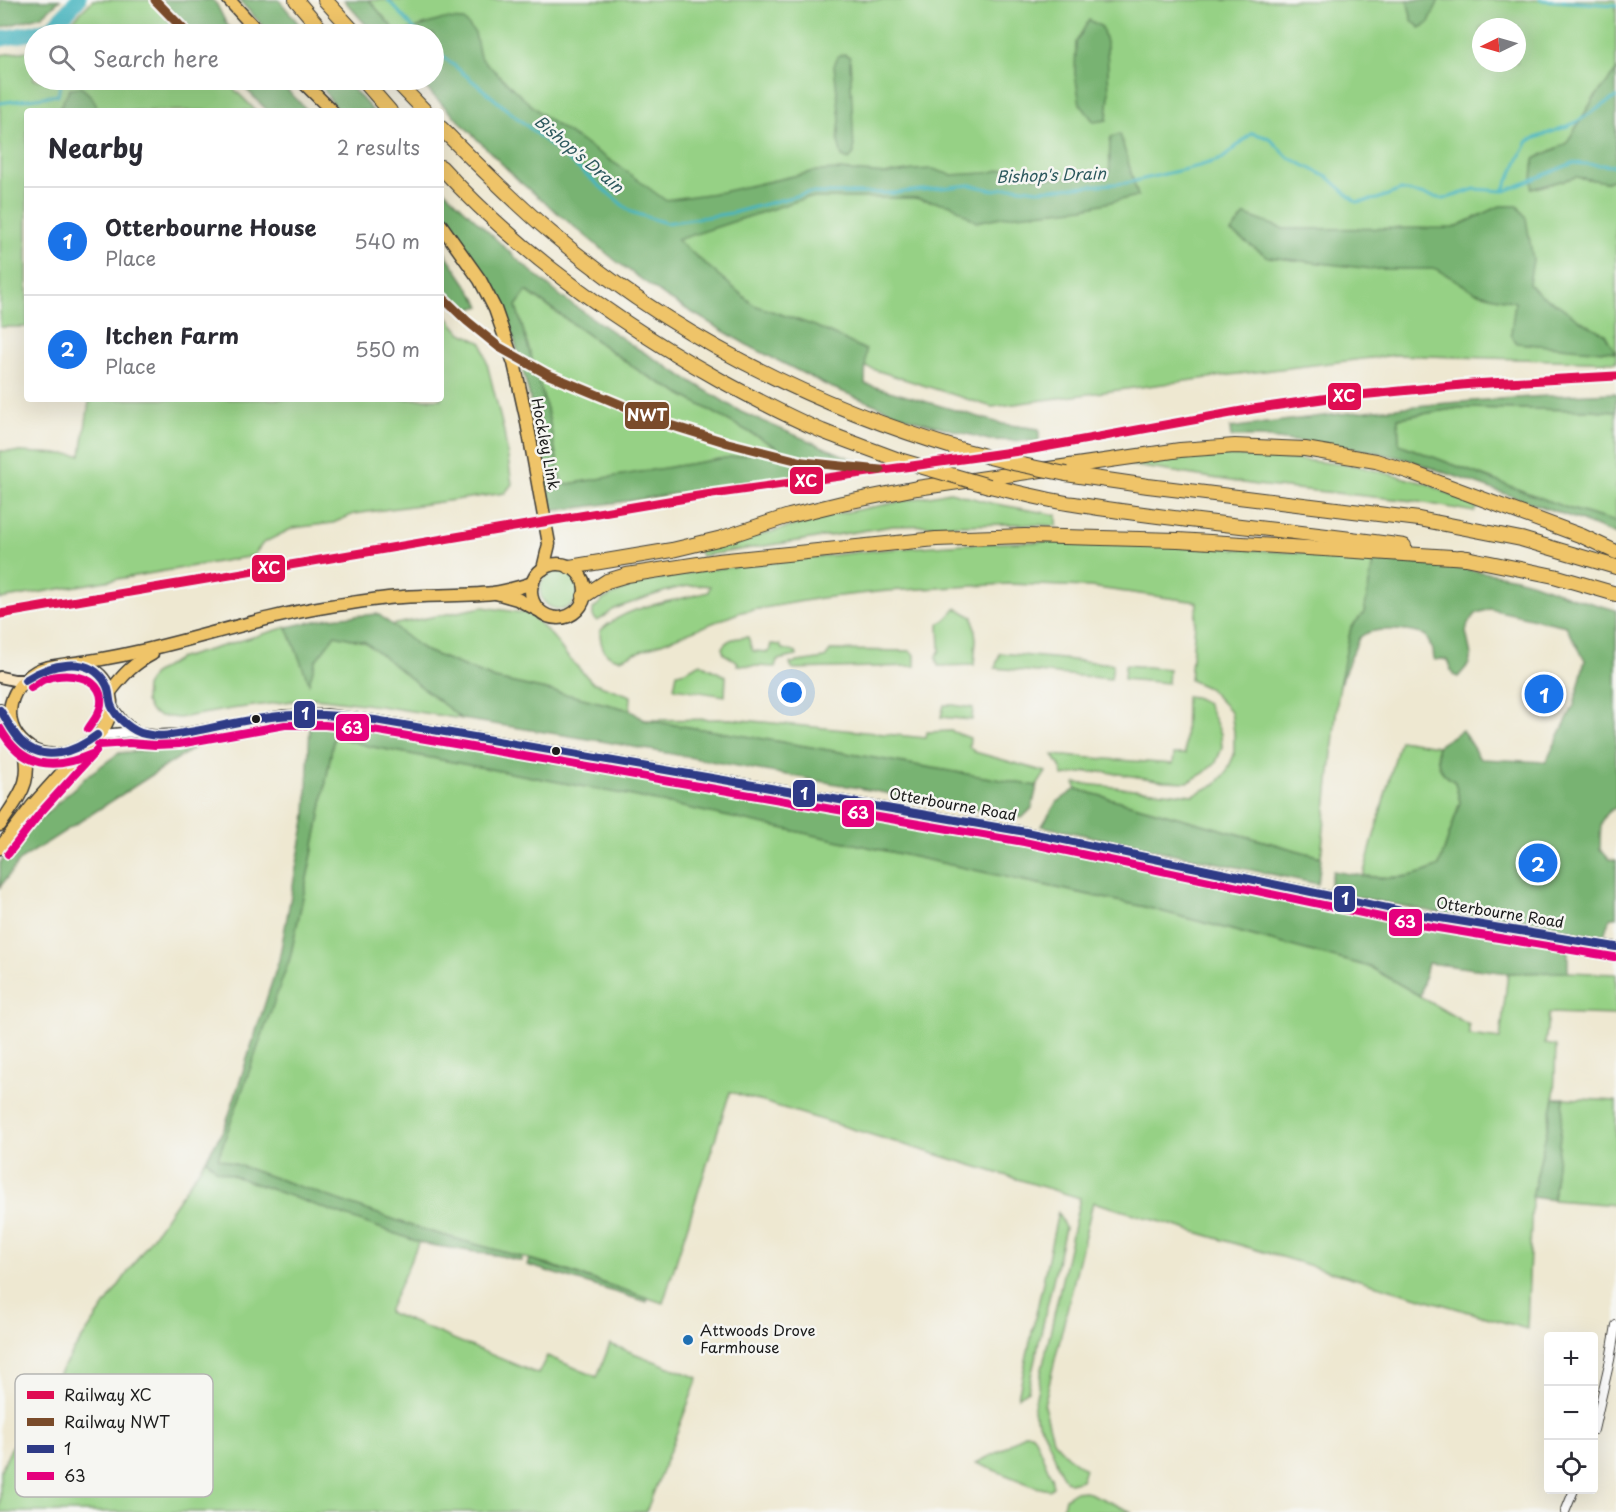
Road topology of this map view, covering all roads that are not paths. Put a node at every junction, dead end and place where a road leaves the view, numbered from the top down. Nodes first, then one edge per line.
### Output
1 (229, 0) edge
2 (296, 0) edge
3 (325, 0) edge
4 (251, 24) edge
5 (316, 24) edge
6 (347, 24) edge
7 (312, 90) edge
8 (372, 90) edge
9 (405, 90) edge
10 (329, 108) edge
11 (387, 108) edge
12 (422, 108) edge
13 (444, 131) edge
14 (444, 171) edge
15 (444, 229) edge
16 (549, 544) junction
17 (1616, 552) edge
18 (1468, 558) junction
19 (568, 566) junction
20 (1616, 567) edge
21 (543, 569) junction
22 (532, 583) junction
23 (494, 592) junction
24 (1616, 594) edge
25 (585, 596) junction
26 (540, 610) junction
27 (169, 646) junction
28 (68, 664) junction
29 (0, 677) edge
30 (24, 680) junction
31 (110, 692) junction
32 (111, 705) junction
33 (0, 710) edge
34 (8, 721) junction
35 (139, 733) junction
36 (92, 740) junction
37 (23, 743) junction
38 (0, 825) edge
39 (0, 848) edge
40 (1616, 947) edge
41 (1616, 1325) edge
42 (1598, 1409) edge
43 (1572, 1494) edge
44 (1565, 1512) edge

1 - 4 main road
2 - 5 highway
3 - 6 highway
7 - 10 main road
8 - 11 highway
9 - 12 highway
13 - 20 highway, bridge
14 - 18 highway, bridge
15 - 16 main road, Hockley Link
16 - 19 main road, Hockley Link
16 - 21 main road, Hockley Link
17 - 19 highway
18 - 24 highway
18 - 25 highway
19 - 21 main road
19 - 25 main road
21 - 22 main road
22 - 23 main road
22 - 26 main road
23 - 26 main road
23 - 27 main road
25 - 26 main road
27 - 28 main road
27 - 31 main road
28 - 30 main road
28 - 31 main road
29 - 30 main road
30 - 34 main road
31 - 32 main road
32 - 35 street
32 - 36 main road
33 - 34 main road
34 - 37 main road
35 - 36 street, Otterbourne Road
35 - 40 street, Otterbourne Road
36 - 37 main road
36 - 39 main road
37 - 38 main road
41 - 42 street
43 - 44 street

